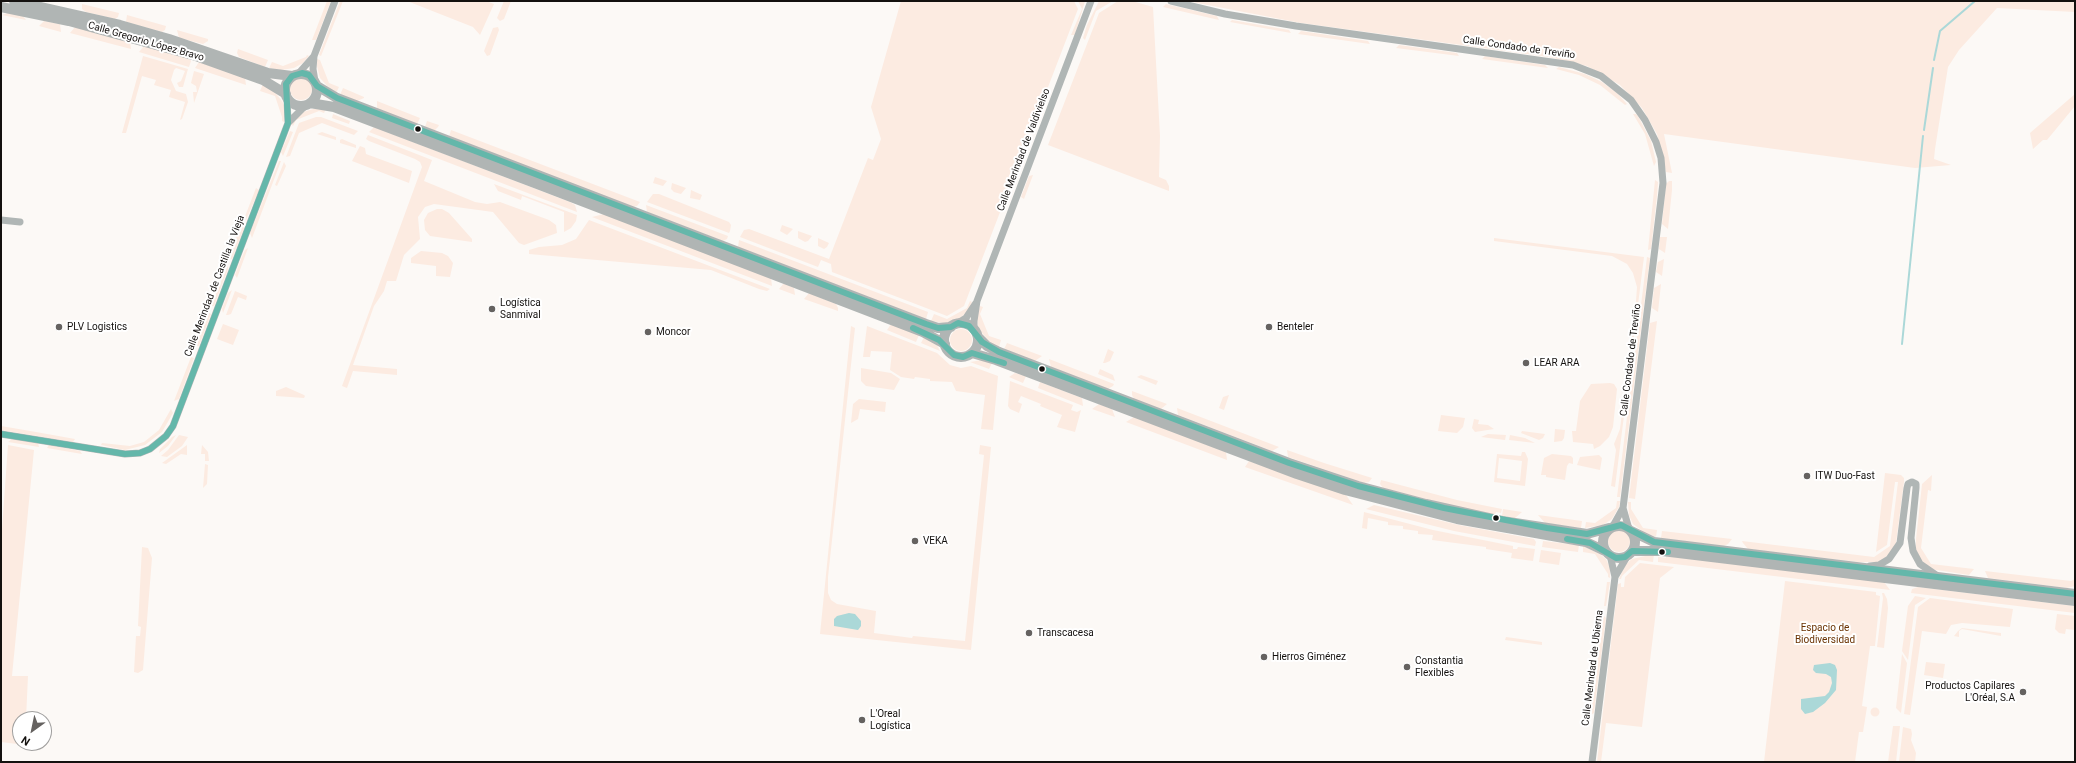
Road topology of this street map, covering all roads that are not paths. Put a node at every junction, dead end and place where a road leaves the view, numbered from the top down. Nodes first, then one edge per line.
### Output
1 (14, 1) edge
2 (335, 1) edge
3 (1170, 1) edge
4 (1091, 2) edge
5 (1, 7) edge
6 (314, 56) junction
7 (295, 75) junction
8 (316, 83) junction
9 (286, 96) junction
10 (307, 104) junction
11 (288, 123) junction
12 (1, 220) edge
13 (20, 222) dead end
14 (977, 301) junction
15 (955, 325) junction
16 (976, 334) junction
17 (945, 344) junction
18 (972, 353) junction
19 (1, 434) edge
20 (1623, 508) junction
21 (1611, 527) junction
22 (1630, 530) junction
23 (1607, 553) junction
24 (1630, 553) junction
25 (1862, 567) junction
26 (1615, 577) junction
27 (1940, 577) junction
28 (2075, 589) edge
29 (2059, 592) junction
30 (2075, 594) edge
31 (2075, 601) edge
32 (1592, 762) edge

1 - 7 main road, Calle Gregorio López Bravo
2 - 6 street
3 - 20 street, Calle Condado de Treviño
4 - 14 street, Calle Merindad de Valdivielso
5 - 9 main road, Calle Gregorio López Bravo
6 - 7 street
6 - 8 street
7 - 8 main road
7 - 9 main road
8 - 10 main road
8 - 15 main road
9 - 10 main road
9 - 11 street, Calle Merindad de Castilla la Vieja
10 - 11 street, Calle Merindad de Castilla la Vieja
10 - 17 main road
11 - 19 street, Calle Merindad de Castilla la Vieja
12 - 13 street
14 - 15 street, Calle Merindad de Valdivielso
14 - 16 street, Calle Merindad de Valdivielso
15 - 16 main road
15 - 17 main road
16 - 18 main road
16 - 21 main road
17 - 18 main road
18 - 23 main road
20 - 21 street, Calle Condado de Treviño
20 - 22 street, Calle Condado de Treviño
21 - 22 main road
21 - 23 main road
22 - 24 main road
22 - 25 main road
23 - 24 main road
23 - 26 street, Calle Merindad de Ubierna
24 - 26 street, Calle Merindad de Ubierna
24 - 31 main road
25 - 27 main road
25 - 27 street
26 - 32 street, Calle Merindad de Ubierna
27 - 29 main road
28 - 29 street
29 - 30 main road

